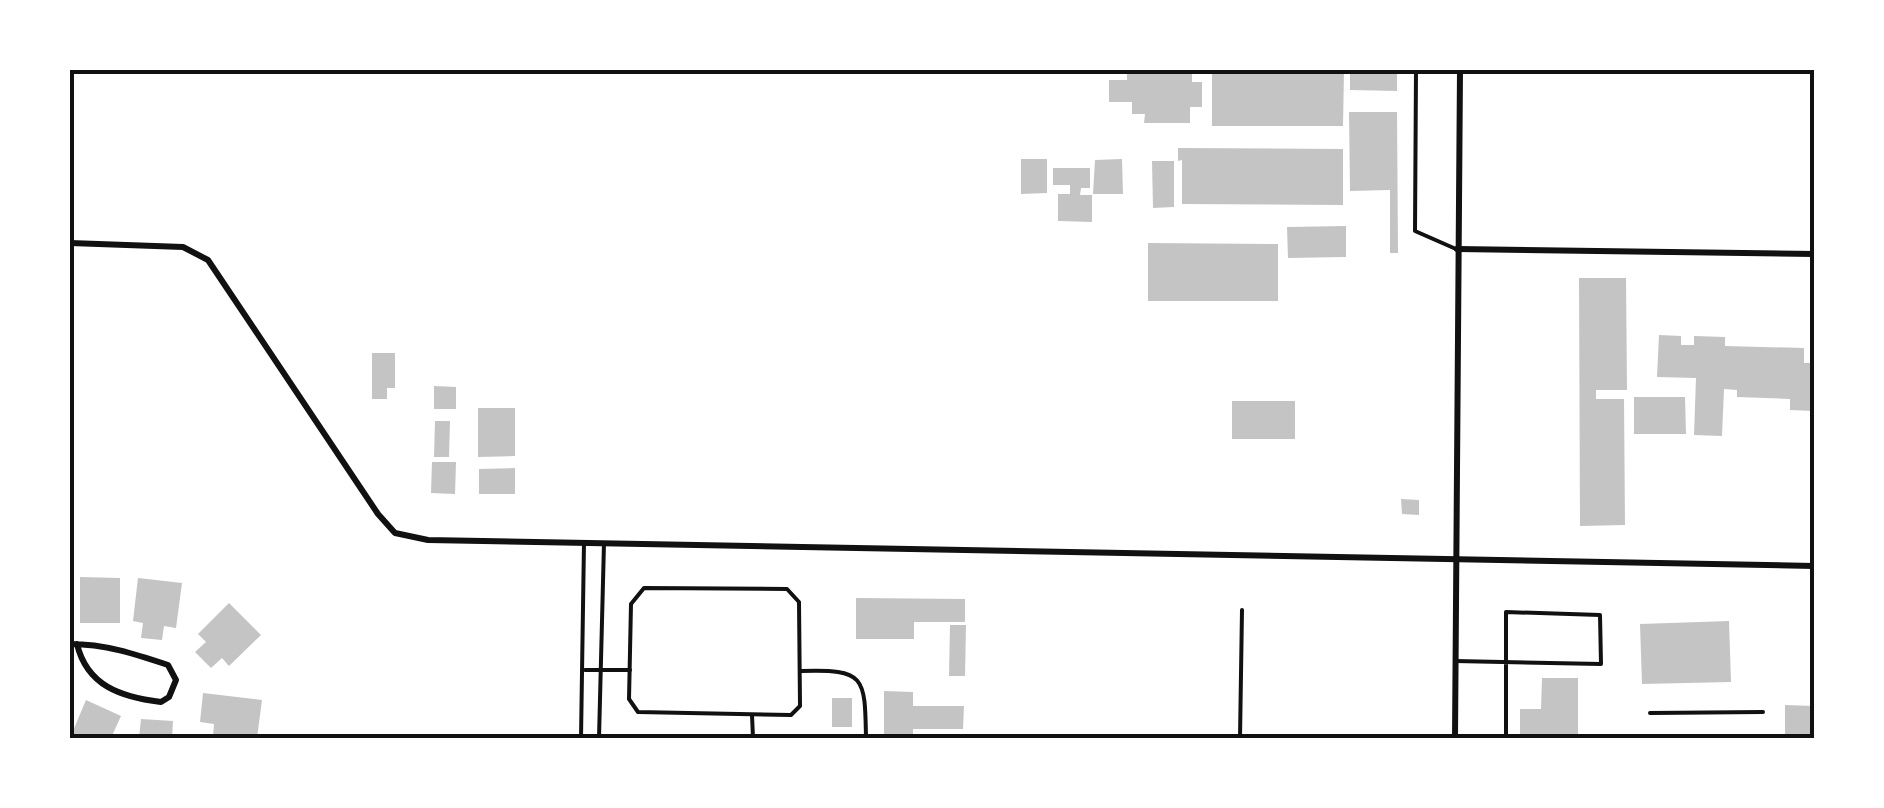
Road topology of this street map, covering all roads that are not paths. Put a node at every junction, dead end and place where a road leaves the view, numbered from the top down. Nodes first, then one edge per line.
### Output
1 (1416, 70) edge
2 (1460, 70) edge
3 (70, 243) edge
4 (1457, 249) junction
5 (1814, 254) edge
6 (584, 542) junction
7 (604, 543) junction
8 (1456, 559) junction
9 (1814, 566) edge
10 (1242, 610) dead end
11 (73, 644) edge
12 (1455, 661) junction
13 (1506, 662) junction
14 (582, 670) junction
15 (600, 670) junction
16 (630, 670) junction
17 (800, 672) junction
18 (1763, 712) dead end
19 (1650, 713) dead end
20 (752, 714) junction
21 (581, 738) edge
22 (599, 738) edge
23 (753, 738) edge
24 (866, 738) edge
25 (1240, 738) edge
26 (1454, 738) edge
27 (1506, 738) edge

1 - 4 lane
2 - 4 street
3 - 6 street
4 - 5 street
4 - 8 street
6 - 7 street
6 - 14 lane
7 - 8 street
7 - 15 lane
8 - 9 street
8 - 12 street
10 - 25 lane
11 - 11 street
12 - 13 lane
12 - 26 street
13 - 13 lane
13 - 27 lane
14 - 15 lane
14 - 21 lane
15 - 16 lane
15 - 22 lane
16 - 17 lane
16 - 20 lane
17 - 20 lane
17 - 24 lane
18 - 19 lane
20 - 23 lane

